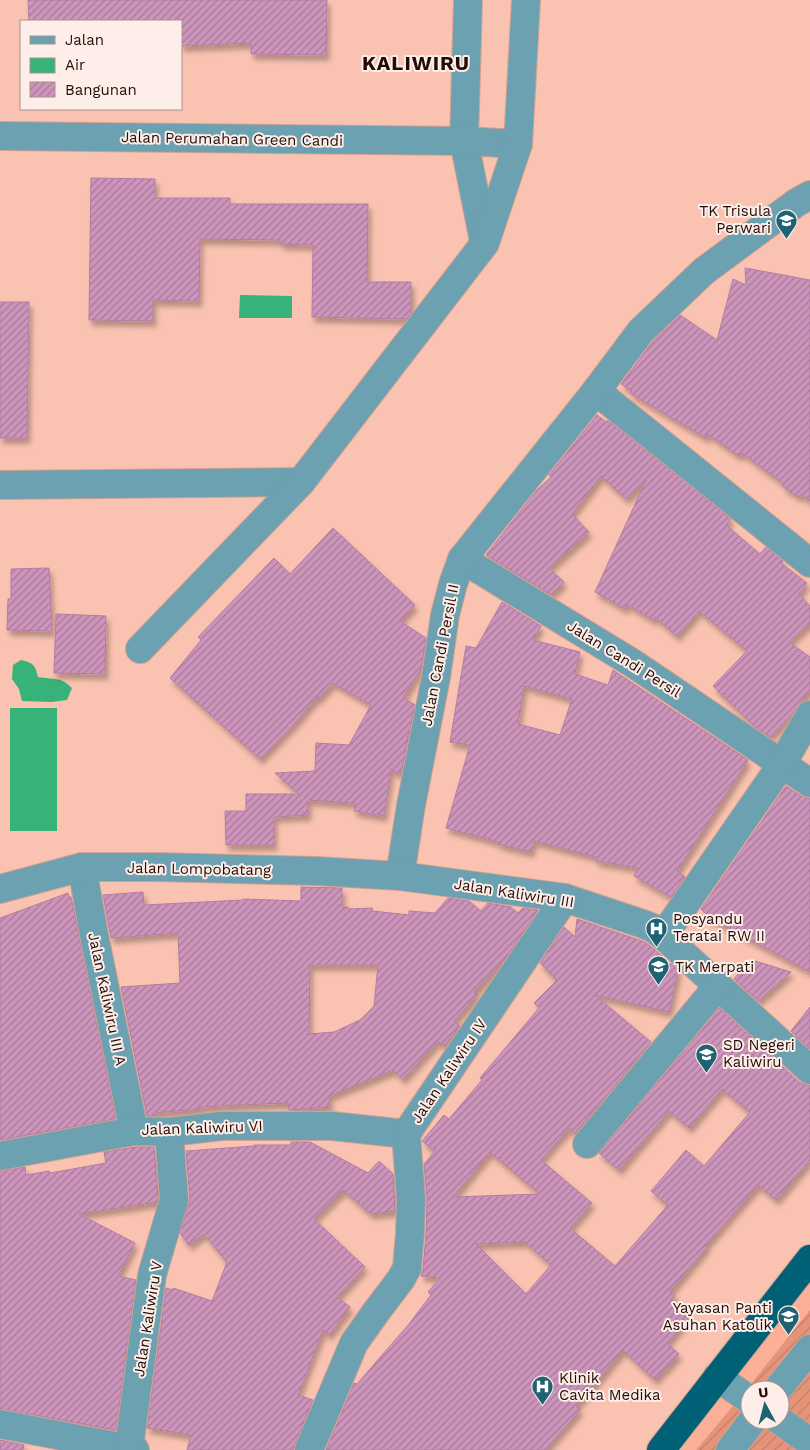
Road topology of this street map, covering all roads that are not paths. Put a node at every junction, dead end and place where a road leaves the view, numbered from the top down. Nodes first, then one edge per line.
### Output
1 (468, 0) edge
2 (526, 0) edge
3 (0, 136) edge
4 (464, 141) junction
5 (518, 144) junction
6 (810, 195) edge
7 (485, 242) junction
8 (596, 391) junction
9 (301, 482) junction
10 (0, 485) edge
11 (462, 559) junction
12 (810, 563) edge
13 (140, 649) dead end
14 (810, 715) edge
15 (782, 764) junction
16 (810, 783) edge
17 (82, 867) junction
18 (400, 876) junction
19 (0, 889) edge
20 (565, 898) junction
21 (663, 936) junction
22 (718, 986) junction
23 (810, 1070) edge
24 (134, 1131) junction
25 (170, 1132) junction
26 (406, 1134) junction
27 (587, 1144) dead end
28 (0, 1156) edge
29 (810, 1259) edge
30 (810, 1349) edge
31 (717, 1377) junction
32 (785, 1380) edge
33 (740, 1393) edge
34 (0, 1424) edge
35 (790, 1428) edge
36 (745, 1430) edge
37 (810, 1442) edge
38 (132, 1449) edge
39 (309, 1450) edge
40 (661, 1450) edge
41 (730, 1450) edge

1 - 4 street
2 - 5 street
3 - 4 street, Jalan Perumahan Green Candi
4 - 5 street, Jalan Perumahan Green Candi
4 - 7 street
5 - 7 street
6 - 8 street
7 - 9 street
8 - 11 street, Jalan Candi Persil II
8 - 12 street
9 - 10 street
9 - 13 street
11 - 15 street, Jalan Candi Persil
11 - 18 street, Jalan Candi Persil II
14 - 15 street
15 - 16 street, Jalan Candi Persil
15 - 21 street
17 - 18 street, Jalan Lompobatang
17 - 19 street, Jalan Lompobatang
17 - 24 street, Jalan Kaliwiru III A
18 - 20 street, Jalan Kaliwiru III
20 - 21 street, Jalan Kaliwiru III
20 - 26 street, Jalan Kaliwiru IV
21 - 22 street, Jalan Kaliwiru III
22 - 23 street, Jalan Kaliwiru III
22 - 27 street
24 - 25 street, Jalan Kaliwiru VI
24 - 28 street, Jalan Kaliwiru VI
25 - 26 street, Jalan Kaliwiru VI
25 - 38 street, Jalan Kaliwiru V
26 - 39 street, Jalan Kaliwiru IV
29 - 31 highway
30 - 32 street
31 - 33 street
31 - 40 highway
34 - 38 street
35 - 37 street
36 - 41 street

